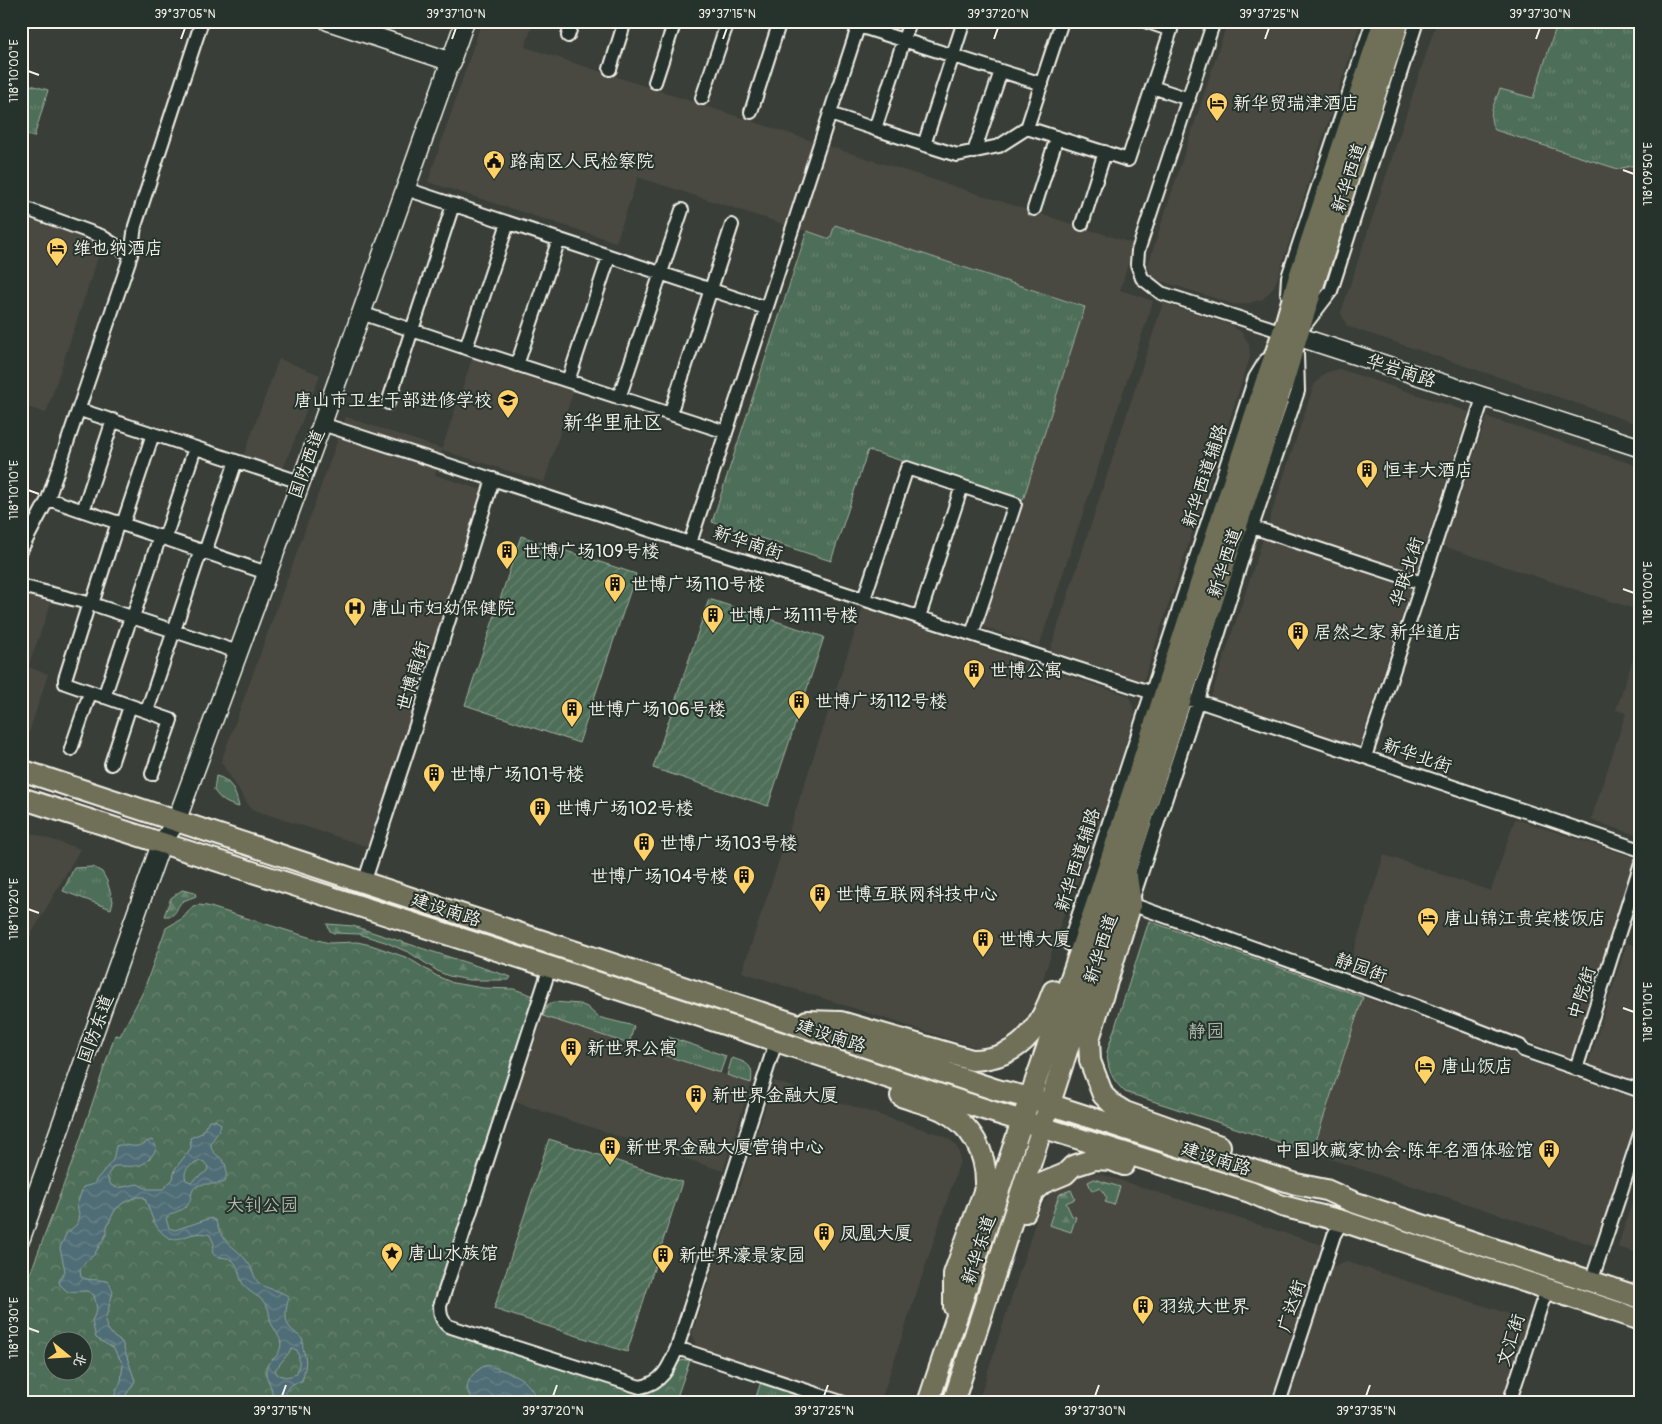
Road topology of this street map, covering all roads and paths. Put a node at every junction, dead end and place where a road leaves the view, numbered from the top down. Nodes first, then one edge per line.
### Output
1 (202, 21) edge
2 (328, 21) edge
3 (466, 21) edge
4 (573, 21) edge
5 (625, 21) edge
6 (675, 21) edge
7 (728, 21) edge
8 (780, 21) edge
9 (910, 21) edge
10 (964, 21) edge
11 (1062, 21) edge
12 (1214, 21) edge
13 (1373, 21) edge
14 (1384, 21) edge
15 (1399, 21) edge
16 (1418, 21) edge
17 (1149, 22) edge
18 (859, 24) edge
19 (568, 36) dead end
20 (903, 40) junction
21 (953, 56) junction
22 (452, 62) junction
23 (610, 69) dead end
24 (1001, 71) junction
25 (656, 82) dead end
26 (1042, 84) junction
27 (1152, 86) junction
28 (702, 98) dead end
29 (1189, 98) junction
30 (751, 112) dead end
31 (830, 114) junction
32 (1027, 128) junction
33 (874, 129) junction
34 (1057, 137) junction
35 (924, 145) junction
36 (974, 152) junction
37 (1105, 152) junction
38 (406, 189) junction
39 (453, 205) junction
40 (21, 207) edge
41 (1034, 209) dead end
42 (682, 210) dead end
43 (508, 222) junction
44 (1082, 224) dead end
45 (732, 226) dead end
46 (559, 240) junction
47 (131, 255) junction
48 (610, 256) junction
49 (662, 273) junction
50 (711, 290) junction
51 (766, 308) junction
52 (361, 313) junction
53 (412, 330) junction
54 (1290, 334) junction
55 (466, 348) junction
56 (518, 365) junction
57 (568, 381) junction
58 (619, 398) junction
59 (1483, 398) junction
60 (388, 403) dead end
61 (80, 410) junction
62 (670, 414) junction
63 (113, 420) junction
64 (322, 424) junction
65 (726, 432) junction
66 (153, 434) junction
67 (195, 448) junction
68 (1641, 448) edge
69 (236, 461) junction
70 (493, 479) junction
71 (300, 482) junction
72 (962, 486) junction
73 (48, 500) junction
74 (83, 510) junction
75 (121, 523) junction
76 (1252, 527) junction
77 (162, 537) junction
78 (690, 543) junction
79 (21, 550) edge
80 (203, 551) junction
81 (267, 573) junction
82 (1422, 583) junction
83 (21, 586) edge
84 (864, 599) junction
85 (90, 603) junction
86 (132, 617) junction
87 (919, 617) junction
88 (174, 631) junction
89 (972, 634) junction
90 (238, 652) junction
91 (90, 693) junction
92 (104, 697) junction
93 (1174, 697) junction
94 (130, 706) junction
95 (147, 712) junction
96 (71, 750) dead end
97 (1365, 757) junction
98 (111, 764) dead end
99 (21, 770) edge
100 (152, 774) dead end
101 (21, 798) edge
102 (176, 822) junction
103 (162, 844) junction
104 (1641, 850) edge
105 (1641, 864) edge
106 (1126, 873) junction
107 (364, 883) junction
108 (1635, 902) edge
109 (1131, 904) junction
110 (1095, 908) junction
111 (1069, 944) junction
112 (550, 967) junction
113 (785, 1021) junction
114 (745, 1031) junction
115 (773, 1051) junction
116 (1576, 1069) junction
117 (1641, 1091) edge
118 (1030, 1098) junction
119 (1050, 1104) junction
120 (1022, 1121) junction
121 (1042, 1127) junction
122 (1641, 1131) edge
123 (1326, 1190) junction
124 (1282, 1206) junction
125 (1342, 1222) junction
126 (21, 1238) edge
127 (1592, 1282) junction
128 (1548, 1289) junction
129 (1641, 1298) edge
130 (986, 1300) junction
131 (1641, 1320) edge
132 (953, 1327) junction
133 (677, 1348) junction
134 (844, 1403) edge
135 (928, 1403) edge
136 (953, 1403) edge
137 (1279, 1403) edge
138 (1509, 1403) edge

1 - 47 street
2 - 22 street
3 - 22 street, 国防西道
4 - 19 street
5 - 23 street
6 - 25 street
7 - 28 street
8 - 30 street
9 - 20 street
10 - 21 street
11 - 26 street
12 - 29 street
13 - 54 street, 新华西道辅路
14 - 54 main road, 新华西道
15 - 54 main road, 新华西道
16 - 54 street
17 - 27 street
18 - 20 street
18 - 31 street
20 - 21 street
20 - 33 street
21 - 24 street
21 - 35 street
22 - 38 street, 国防西道
24 - 26 street
24 - 36 street
26 - 32 street
27 - 29 street
27 - 37 street
29 - 54 street, 华岩南路
31 - 33 street
31 - 51 street
32 - 34 street
32 - 36 street
33 - 35 street
34 - 37 street
34 - 41 street
35 - 36 street
37 - 44 street
38 - 39 street
38 - 52 street, 国防西道
39 - 43 street
39 - 53 street
40 - 47 street
42 - 49 street
43 - 46 street
43 - 55 street
45 - 50 street
46 - 48 street
46 - 56 street
47 - 61 street
48 - 49 street
48 - 57 street
49 - 50 street
49 - 58 street
50 - 51 street
50 - 62 street
51 - 65 street
52 - 53 street
52 - 64 street, 国防西道
53 - 55 street
53 - 60 street
54 - 59 street, 华岩南路
54 - 76 street, 新华西道辅路
54 - 93 main road, 新华西道
55 - 56 street
56 - 57 street
57 - 58 street
58 - 62 street
59 - 68 street, 华岩南路
59 - 82 street, 华联北街
61 - 63 street
61 - 73 street
62 - 65 street
63 - 66 street
63 - 74 street
64 - 70 street, 新华南街
64 - 71 street, 国防西道
65 - 78 street
66 - 67 street
66 - 75 street
67 - 69 street
67 - 77 street
69 - 71 street
69 - 80 street
70 - 78 street, 新华南街
70 - 107 street, 世博南街
71 - 81 street, 国防西道
72 - 84 street
72 - 87 street
72 - 89 street
73 - 74 street
73 - 79 street
74 - 75 street
75 - 77 street
75 - 85 street
76 - 82 street
76 - 93 street, 新华西道辅路
77 - 80 street
77 - 86 street
78 - 84 street, 新华南街
80 - 81 street
80 - 88 street
81 - 90 street, 国防西道
82 - 97 street, 华联北街
83 - 85 street
84 - 87 street, 新华南街
85 - 86 street
85 - 91 street
86 - 88 street
86 - 92 street
87 - 89 street, 新华南街
88 - 90 street
88 - 95 street
89 - 93 street, 新华南街
90 - 102 street, 国防西道
91 - 92 street
91 - 96 street
92 - 94 street
93 - 97 street, 新华北街
93 - 106 main road, 新华西道
93 - 109 street, 新华西道辅路
93 - 110 main road, 新华西道
93 - 111 street, 新华西道辅路
94 - 95 street
94 - 98 street
95 - 100 street
97 - 104 street, 新华北街
99 - 102 main road, 建设南路
101 - 103 main road, 建设南路
102 - 103 street, 国防东道
102 - 107 main road, 建设南路
103 - 112 main road, 建设南路
103 - 126 street, 国防东道
105 - 108 street, 中院街
106 - 109 main road
106 - 119 main road, 新华西道
107 - 113 main road, 建设南路
108 - 116 street, 中院街
109 - 116 street, 静园街
109 - 123 main road
110 - 111 main road
110 - 118 main road, 新华西道
111 - 113 main road
112 - 114 main road, 建设南路
112 - 133 street
113 - 118 main road, 建设南路
114 - 115 main road
114 - 120 main road, 建设南路
115 - 132 main road
115 - 133 street
116 - 117 street
118 - 119 main road, 建设南路
118 - 120 main road, 新华东道
119 - 121 main road, 新华东道
119 - 123 main road, 建设南路
120 - 121 main road, 建设南路
120 - 132 main road, 新华东道
121 - 124 main road, 建设南路
121 - 130 main road, 新华东道
122 - 127 street
123 - 127 main road, 建设南路
124 - 125 main road, 建设南路
124 - 130 main road
125 - 128 main road, 建设南路
125 - 137 street, 广达街
127 - 129 main road, 建设南路
128 - 131 main road, 建设南路
128 - 138 street, 文汇街
130 - 136 main road, 新华东道
132 - 135 main road, 新华东道
133 - 134 street

